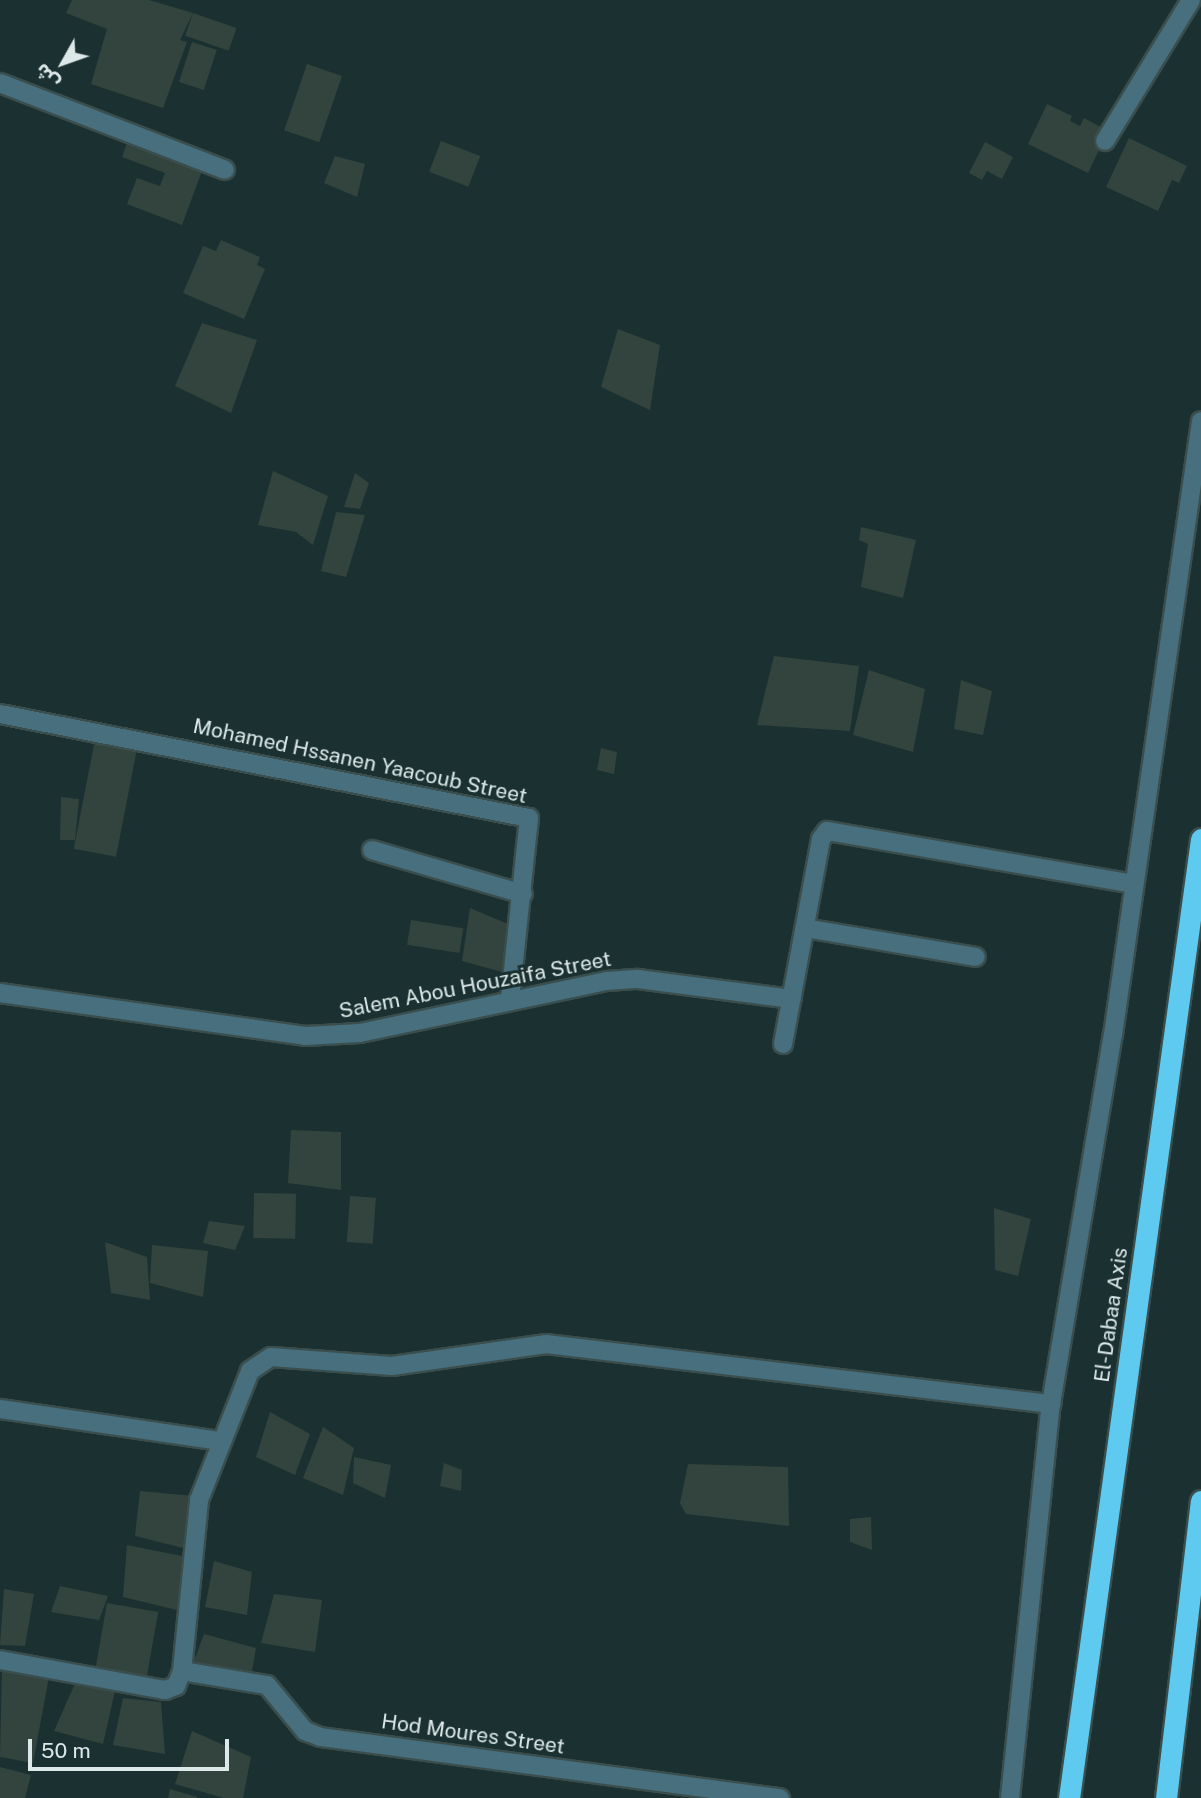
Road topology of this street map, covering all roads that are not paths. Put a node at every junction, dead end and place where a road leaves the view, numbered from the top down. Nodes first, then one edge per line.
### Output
1 (1191, 0) edge
2 (0, 83) edge
3 (1105, 141) dead end
4 (225, 170) dead end
5 (1201, 421) edge
6 (0, 714) edge
7 (1201, 839) edge
8 (372, 850) dead end
9 (1134, 884) junction
10 (523, 894) junction
11 (805, 928) junction
12 (976, 957) dead end
13 (0, 993) edge
14 (792, 999) junction
15 (510, 1000) junction
16 (783, 1044) dead end
17 (1051, 1404) junction
18 (0, 1409) edge
19 (219, 1441) junction
20 (1201, 1501) edge
21 (0, 1660) edge
22 (182, 1671) junction
23 (780, 1798) edge
24 (1010, 1798) edge
25 (1069, 1798) edge
26 (1166, 1798) edge

1 - 3 street
2 - 4 street
5 - 9 street
6 - 10 street, Mohamed Hssanen Yaacoub Street
7 - 25 highway, El-Dabaa Axis
8 - 10 street
9 - 11 street
9 - 17 street
10 - 15 street, Mohamed Hssanen Yaacoub Street
11 - 12 street
11 - 14 street
13 - 15 street, Salem Abou Houzaifa Street
14 - 15 street, Salem Abou Houzaifa Street
14 - 16 street
17 - 19 street
17 - 24 street
18 - 19 street
19 - 22 street
20 - 26 highway
21 - 22 street
22 - 23 street, Hod Moures Street

